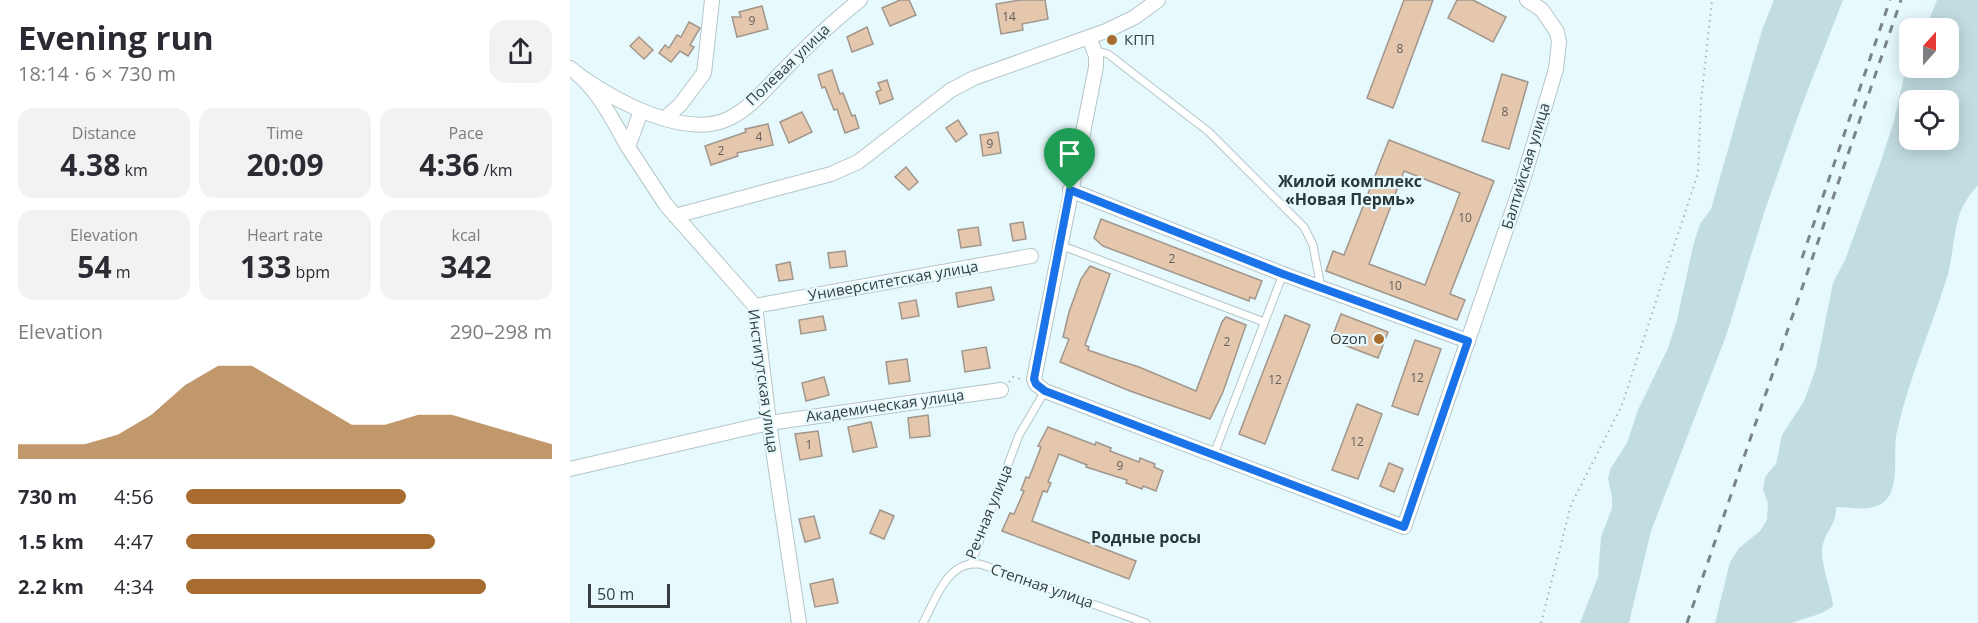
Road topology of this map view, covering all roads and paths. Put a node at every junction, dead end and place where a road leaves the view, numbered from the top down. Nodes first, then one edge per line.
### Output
1 (712, 0) edge
2 (860, 0) edge
3 (1158, 0) edge
4 (1527, 0) edge
5 (1712, 0) edge
6 (1091, 43) junction
7 (575, 72) edge
8 (641, 111) junction
9 (665, 118) junction
10 (628, 147) junction
11 (1070, 190) junction
12 (675, 216) junction
13 (1060, 245) junction
14 (1031, 256) dead end
15 (1283, 274) junction
16 (1321, 288) junction
17 (755, 306) junction
18 (1264, 322) junction
19 (1468, 341) junction
20 (1040, 387) junction
21 (1001, 390) joint
22 (769, 423) junction
23 (1214, 454) junction
24 (570, 469) edge
25 (971, 564) junction
26 (799, 623) edge
27 (923, 623) edge
28 (1146, 623) edge
29 (1541, 623) edge

1 - 9 street
2 - 9 street, Полевая улица
3 - 6 street
4 - 19 street, Балтийская улица
5 - 29 path
6 - 11 street
6 - 12 street
6 - 16 lane
7 - 8 street, Полевая улица
7 - 10 street, Институтская улица
8 - 9 street, Полевая улица
8 - 10 street
10 - 12 street, Институтская улица
11 - 13 street
11 - 15 street
12 - 17 street, Институтская улица
13 - 18 lane
13 - 20 street
14 - 17 street, Университетская улица
15 - 16 street
15 - 18 lane
16 - 19 street
17 - 22 street, Институтская улица
18 - 23 lane
19 - 23 street, Балтийская улица
20 - 21 path
20 - 23 street
20 - 25 lane, Речная улица
21 - 22 street, Академическая улица
22 - 24 street, Академическая улица
22 - 26 street, Институтская улица
25 - 27 lane, Речная улица
25 - 28 lane, Степная улица

